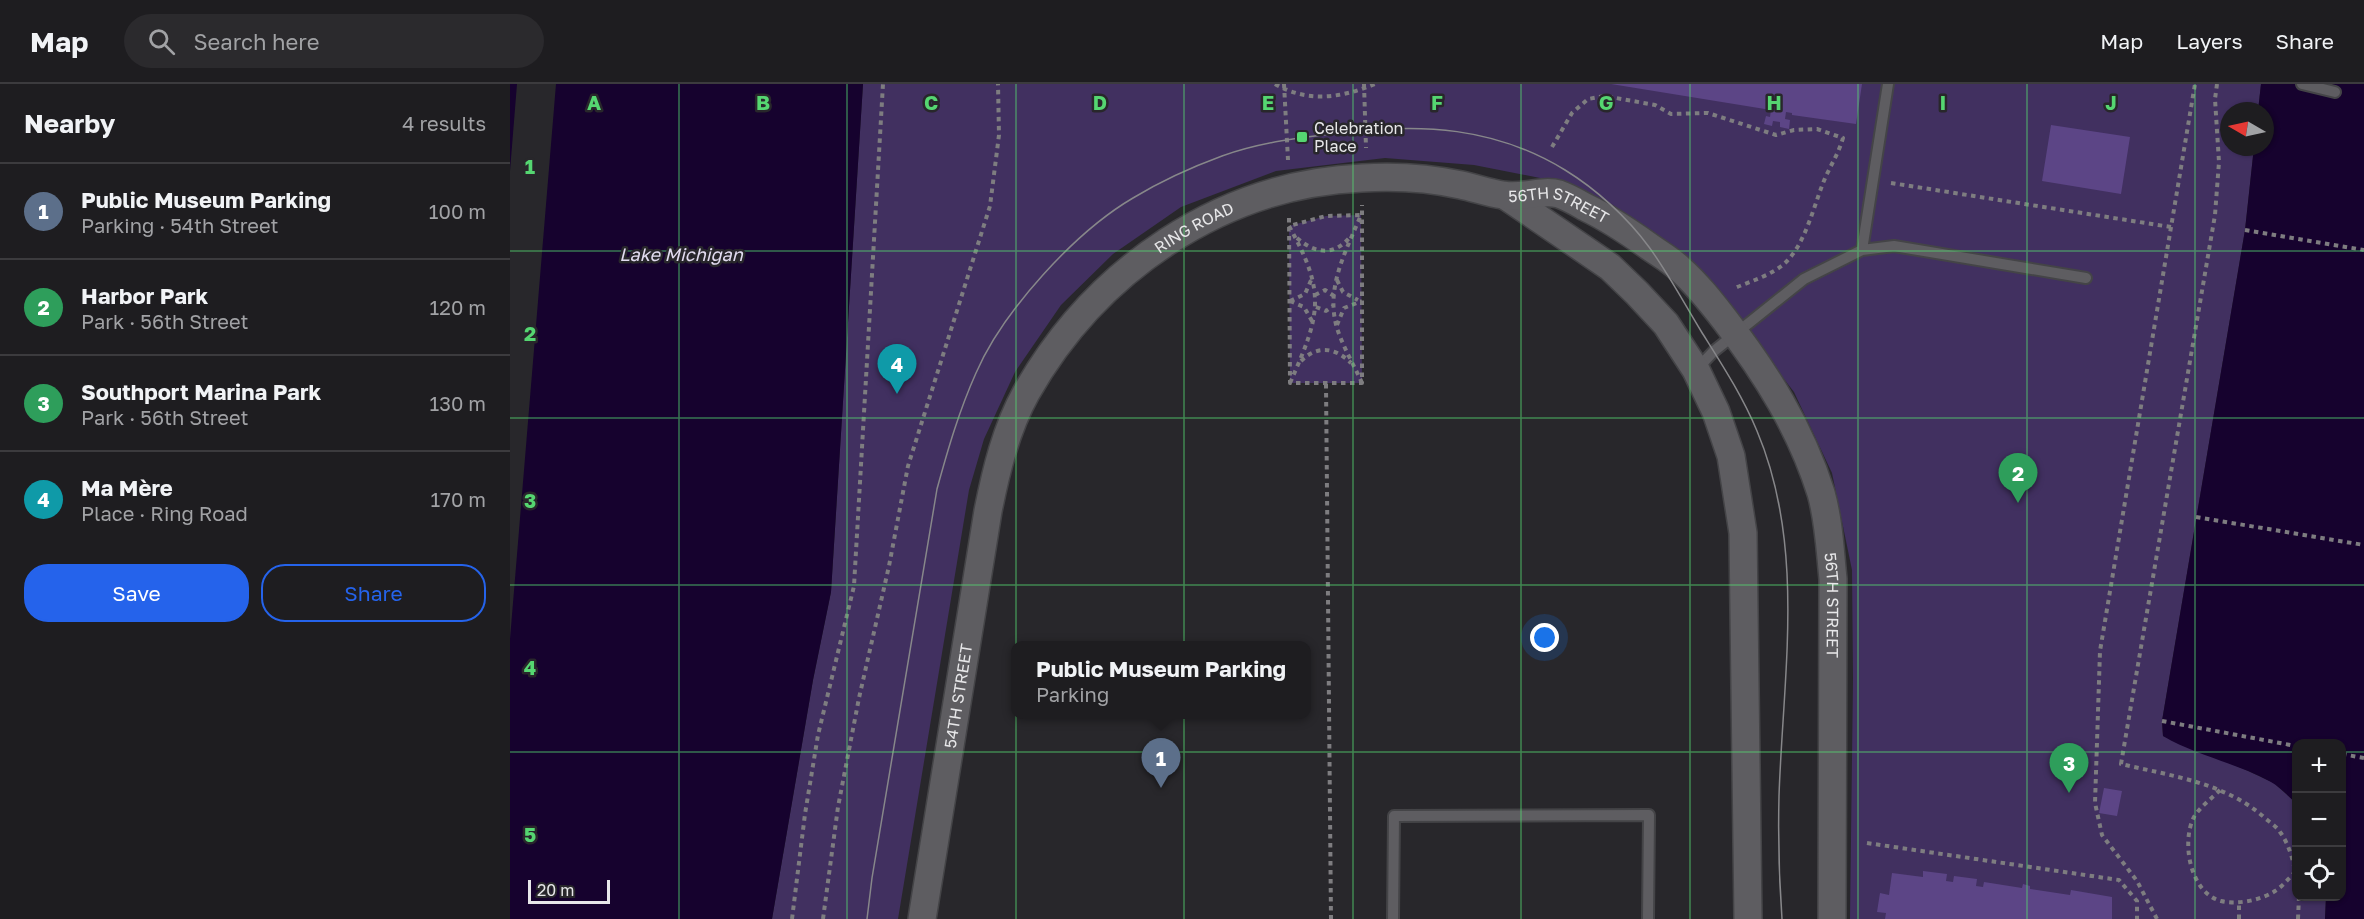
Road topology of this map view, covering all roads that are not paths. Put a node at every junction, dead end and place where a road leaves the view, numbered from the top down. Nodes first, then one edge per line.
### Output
1 (1888, 84) edge
2 (2302, 84) edge
3 (2335, 92) dead end
4 (1506, 196) junction
5 (1862, 250) junction
6 (2086, 278) dead end
7 (1735, 333) junction
8 (1696, 370) junction
9 (996, 471) joint
10 (922, 919) edge
11 (1393, 919) edge
12 (1648, 919) edge
13 (1748, 919) edge
14 (1832, 919) edge

1 - 5 lane
2 - 3 lane
4 - 7 street, 56TH STREET
4 - 8 street, 56TH STREET
4 - 9 street, RING ROAD
5 - 6 lane
5 - 7 lane
7 - 8 lane
7 - 14 street, 56TH STREET
8 - 13 street, 56TH STREET
9 - 10 street, 54TH STREET
11 - 12 lane

